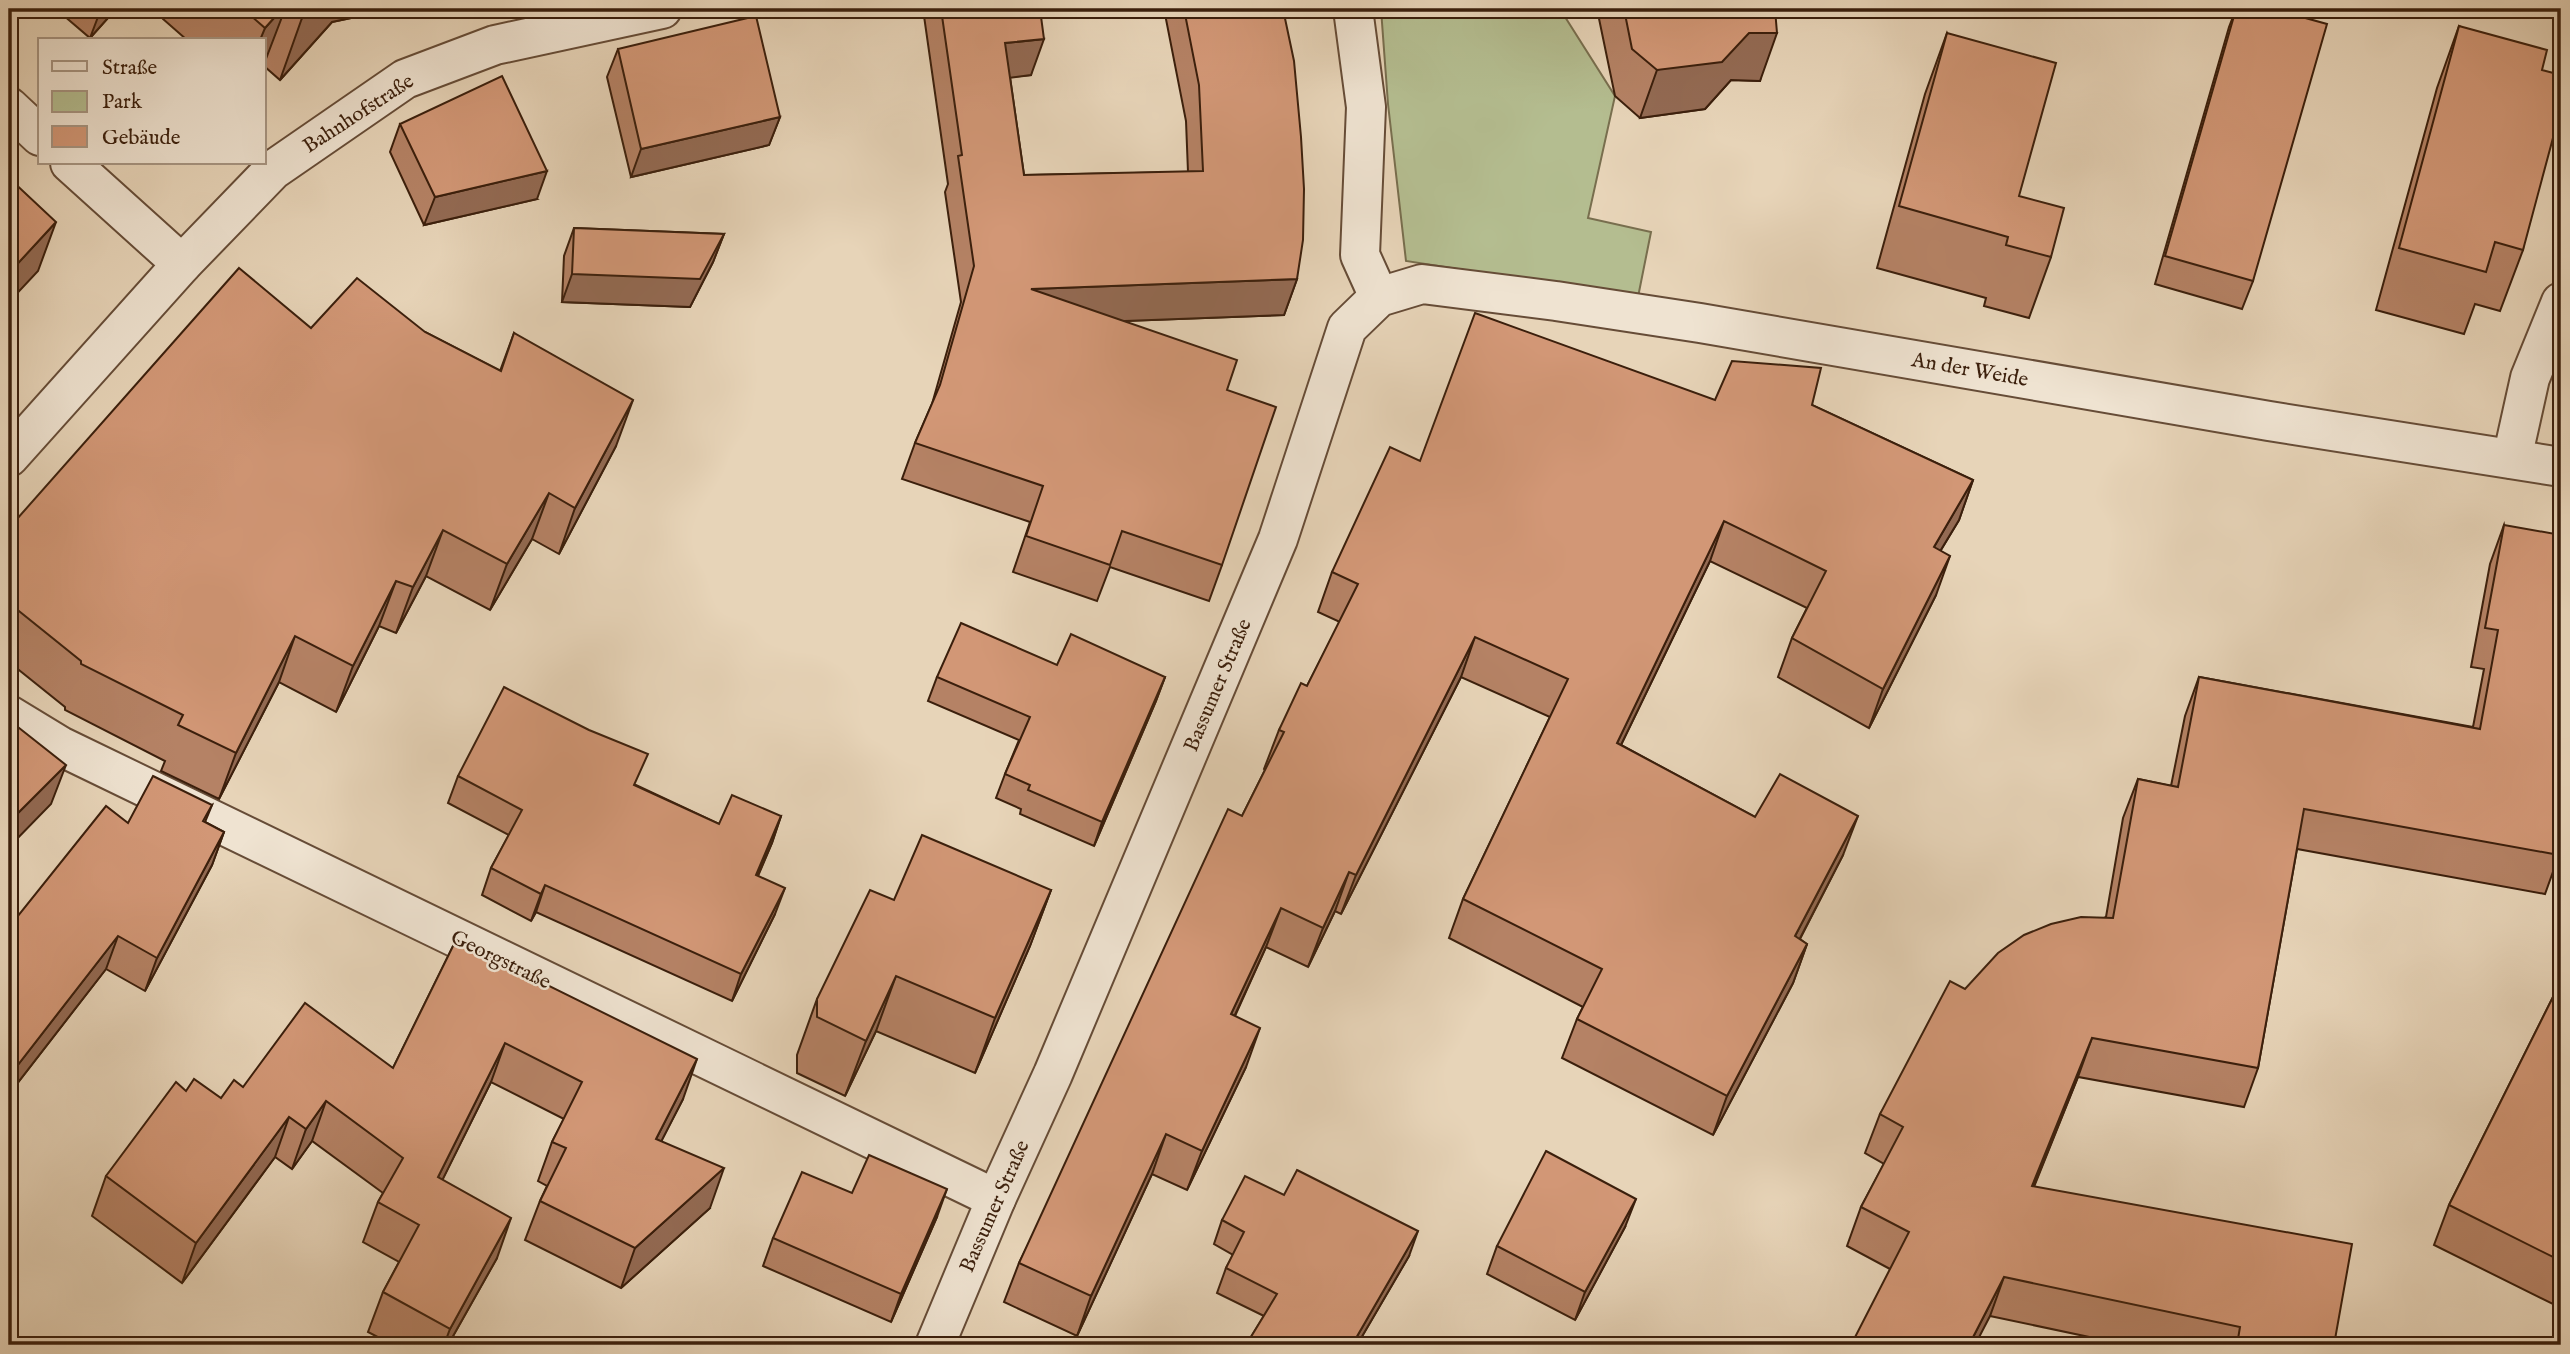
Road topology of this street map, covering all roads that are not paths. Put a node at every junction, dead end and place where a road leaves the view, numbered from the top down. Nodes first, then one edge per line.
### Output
1 (662, 9) edge
2 (1353, 9) edge
3 (9, 107) edge
4 (38, 134) edge
5 (71, 164) edge
6 (182, 264) junction
7 (1379, 297) junction
8 (2561, 302) edge
9 (9, 457) edge
10 (2512, 459) junction
11 (2561, 467) edge
12 (9, 715) edge
13 (996, 1199) junction
14 (935, 1345) edge

1 - 6 street, Bahnhofstraße
2 - 7 street
3 - 4 street
5 - 6 street
6 - 9 street, Bahnhofstraße
7 - 10 street, An der Weide
7 - 13 street, Bassumer Straße
8 - 10 street
10 - 11 street, An der Weide
12 - 13 street, Georgstraße
13 - 14 street, Bassumer Straße

